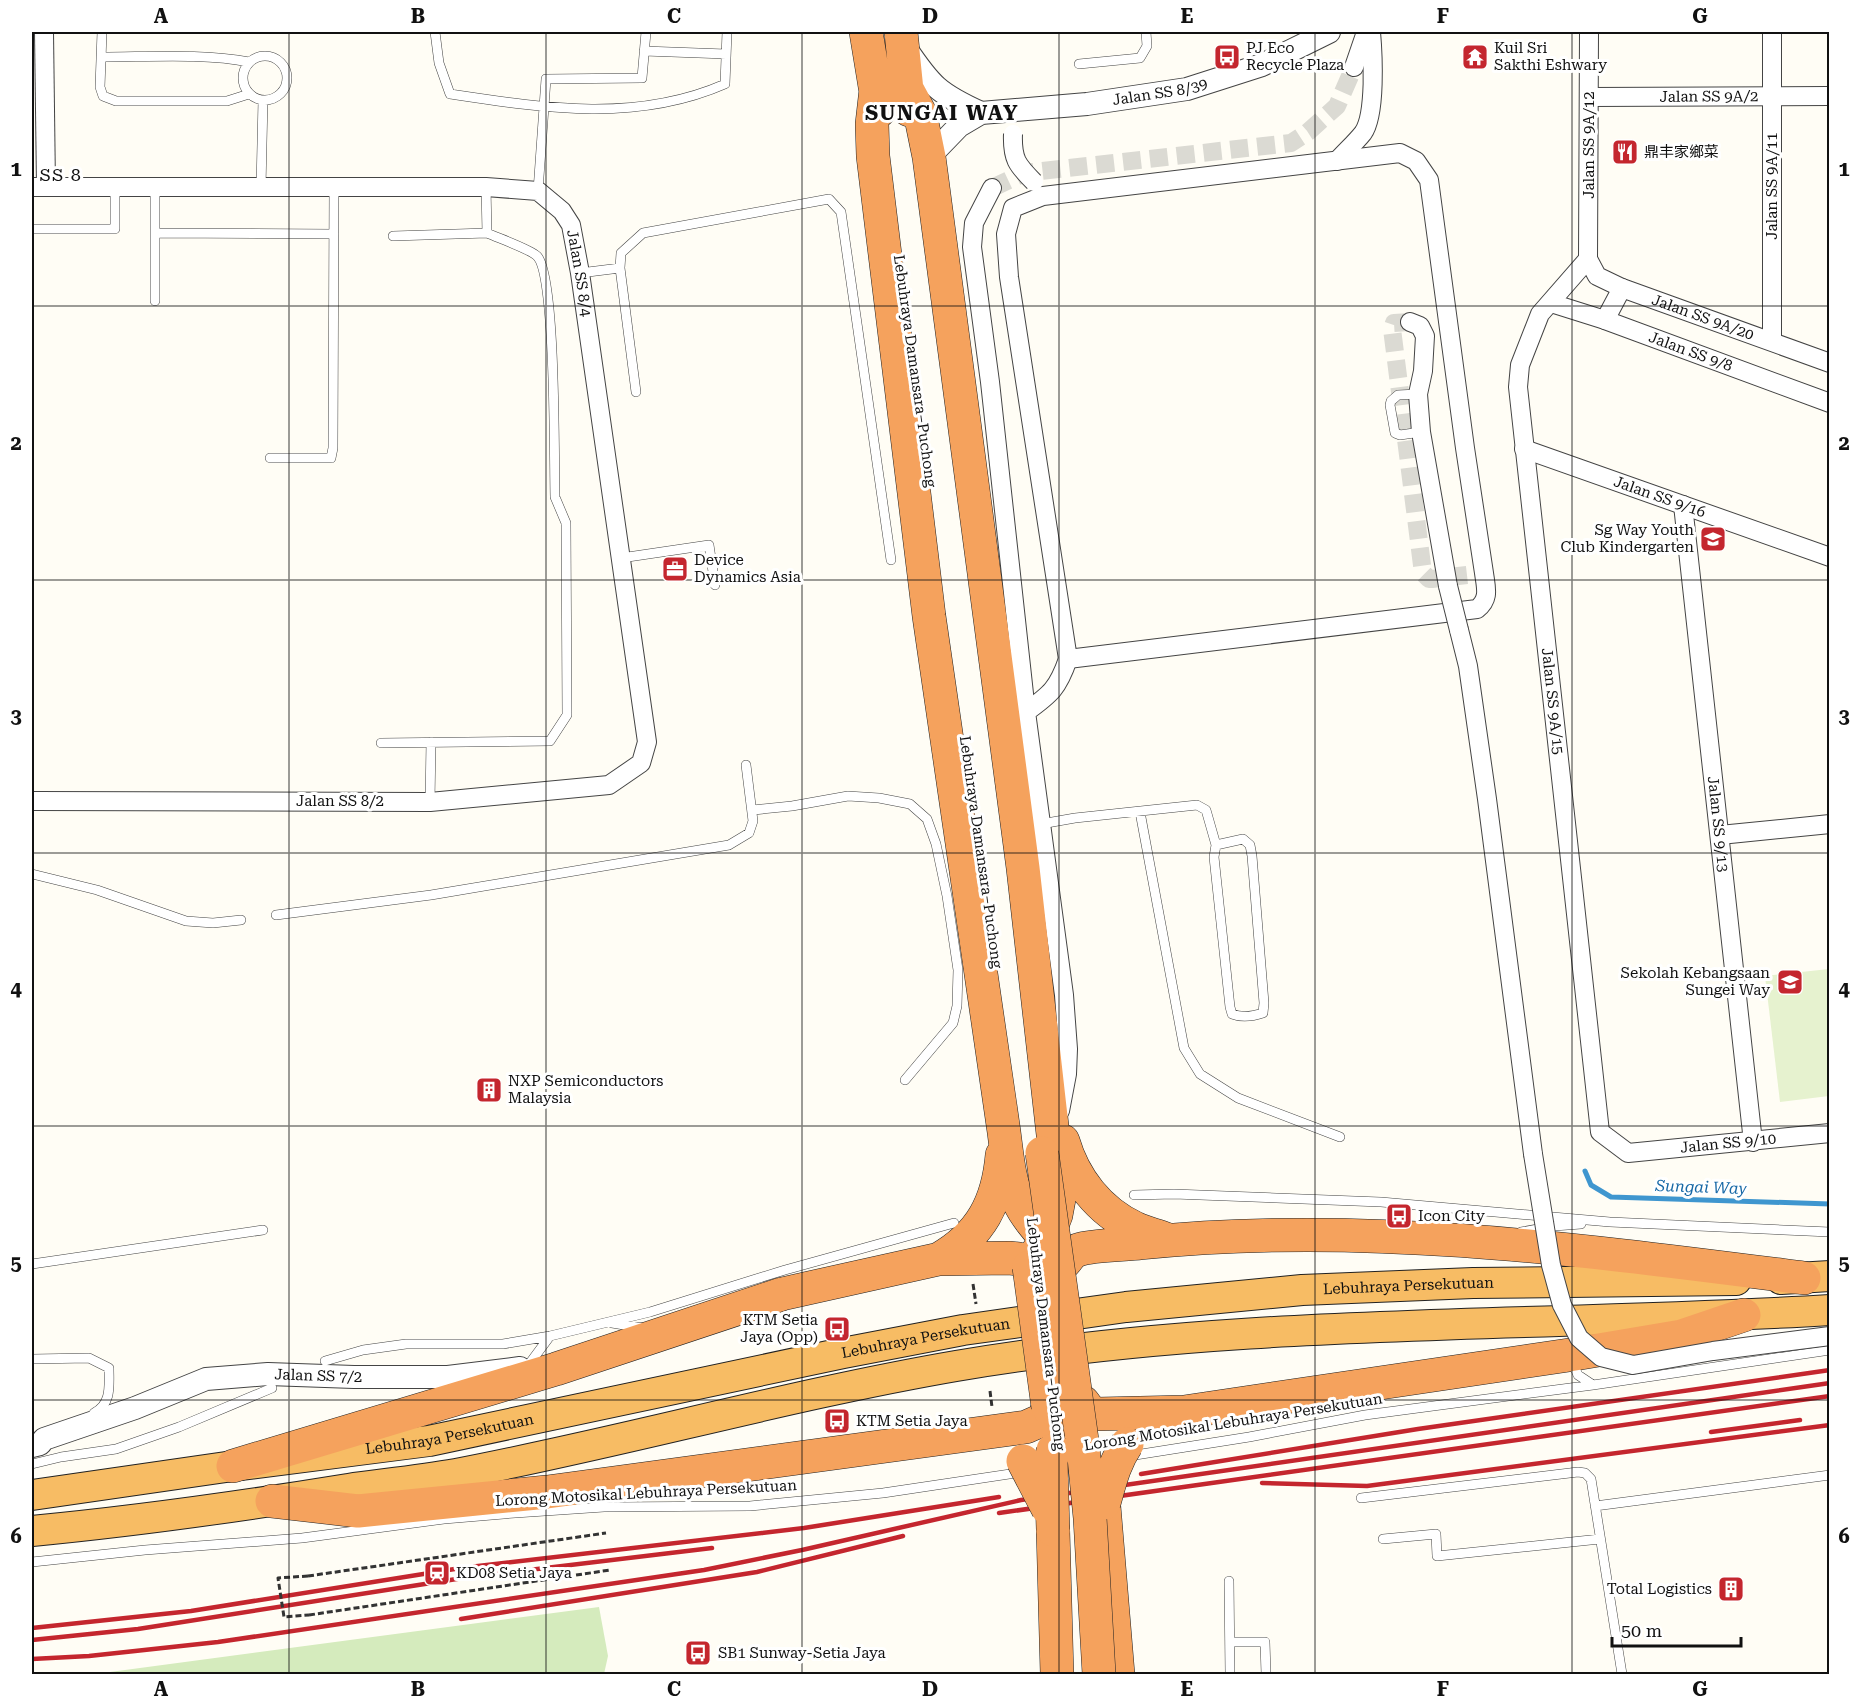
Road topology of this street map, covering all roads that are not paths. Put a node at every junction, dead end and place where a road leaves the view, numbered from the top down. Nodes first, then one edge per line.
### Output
1 (44, 32) edge
2 (102, 32) edge
3 (435, 32) edge
4 (646, 32) edge
5 (727, 32) edge
6 (866, 32) edge
7 (1146, 32) edge
8 (1329, 32) edge
9 (1366, 32) edge
10 (1371, 32) edge
11 (1589, 32) edge
12 (1772, 32) edge
13 (902, 38) edge
14 (644, 51) junction
15 (726, 54) junction
16 (102, 57) junction
17 (249, 62) junction
18 (1079, 64) dead end
19 (1354, 67) tunnel mouth
20 (892, 89) junction
21 (249, 94) junction
22 (1772, 96) junction
23 (1830, 96) edge
24 (1589, 97) junction
25 (263, 100) junction
26 (543, 108) junction
27 (1012, 110) junction
28 (981, 113) junction
29 (1366, 126) junction
30 (1368, 156) junction
31 (929, 158) junction
32 (1337, 161) junction
33 (39, 187) edge
34 (115, 187) junction
35 (155, 187) junction
36 (261, 187) junction
37 (334, 187) junction
38 (486, 187) junction
39 (992, 188) tunnel mouth
40 (1038, 189) junction
41 (538, 191) junction
42 (32, 229) edge
43 (487, 232) junction
44 (155, 233) junction
45 (334, 234) junction
46 (393, 236) dead end
47 (1588, 259) junction
48 (620, 268) junction
49 (580, 273) junction
50 (1622, 288) junction
51 (155, 301) dead end
52 (1551, 303) junction
53 (1605, 320) junction
54 (1410, 322) dead end
55 (1772, 341) junction
56 (1830, 363) edge
57 (926, 382) junction
58 (636, 392) dead end
59 (1418, 394) junction
60 (1830, 404) edge
61 (1421, 432) junction
62 (1524, 449) junction
63 (270, 458) dead end
64 (1683, 506) junction
65 (1830, 557) edge
66 (621, 558) junction
67 (891, 560) dead end
68 (715, 585) dead end
69 (1068, 658) junction
70 (1026, 712) junction
71 (381, 742) dead end
72 (431, 742) junction
73 (641, 763) joint
74 (746, 765) dead end
75 (32, 801) edge
76 (430, 802) junction
77 (753, 810) junction
78 (1140, 813) junction
79 (1041, 824) junction
80 (1830, 825) edge
81 (1720, 835) junction
82 (1216, 845) junction
83 (32, 874) edge
84 (276, 915) dead end
85 (241, 920) dead end
86 (1046, 1076) junction
87 (905, 1080) dead end
88 (1058, 1120) junction
89 (1004, 1132) junction
90 (1830, 1133) edge
91 (1340, 1137) dead end
92 (1753, 1142) junction
93 (1628, 1153) joint
94 (1134, 1196) dead end
95 (1610, 1222) junction
96 (954, 1223) dead end
97 (263, 1230) dead end
98 (1830, 1232) edge
99 (1170, 1240) junction
100 (1486, 1241) junction
101 (1056, 1250) junction
102 (939, 1259) junction
103 (1019, 1263) junction
104 (32, 1264) edge
105 (1817, 1277) edge
106 (1830, 1310) edge
107 (1744, 1315) junction
108 (612, 1335) junction
109 (550, 1336) junction
110 (1830, 1336) edge
111 (1830, 1350) edge
112 (1569, 1355) junction
113 (32, 1359) edge
114 (326, 1361) dead end
115 (527, 1367) junction
116 (1593, 1385) junction
117 (272, 1388) dead end
118 (1074, 1411) junction
119 (1184, 1412) junction
120 (968, 1435) junction
121 (36, 1449) edge
122 (1117, 1451) junction
123 (1096, 1461) dead end
124 (1072, 1464) dead end
125 (234, 1466) junction
126 (1060, 1466) dead end
127 (1830, 1475) edge
128 (547, 1492) junction
129 (32, 1495) edge
130 (1361, 1498) dead end
131 (272, 1501) junction
132 (1595, 1506) junction
133 (1105, 1509) junction
134 (515, 1513) junction
135 (1053, 1526) junction
136 (32, 1531) edge
137 (1383, 1539) dead end
138 (1600, 1539) junction
139 (32, 1562) edge
140 (1229, 1581) dead end
141 (1231, 1642) junction
142 (1057, 1674) edge
143 (1079, 1674) edge
144 (1099, 1674) edge
145 (1118, 1674) edge
146 (1230, 1674) edge
147 (1266, 1674) edge
148 (1622, 1674) edge

1 - 33 street
2 - 16 lane
3 - 26 lane
4 - 14 lane
5 - 15 lane
6 - 20 highway, Lebuhraya Damansara–Puchong
7 - 18 lane
8 - 27 street, Jalan SS 8/39
9 - 19 street
10 - 29 street
11 - 24 street, Jalan SS 9A/12
12 - 22 street, Jalan SS 9A/11
13 - 20 highway, Lebuhraya Damansara–Puchong
13 - 28 street, Jalan SS 8/39
14 - 15 lane
14 - 26 lane
15 - 26 lane
16 - 17 lane
16 - 21 lane
17 - 21 lane
17 - 25 lane
20 - 31 highway
20 - 57 highway, Lebuhraya Damansara–Puchong
20 - 89 highway
21 - 25 lane
22 - 23 street, Jalan SS 9A/2
22 - 24 street, Jalan SS 9A/2
22 - 55 street, Jalan SS 9A/11
24 - 47 street, Jalan SS 9A/12
25 - 36 lane
26 - 41 lane
27 - 28 street, Jalan SS 8/39
27 - 40 street, bridge
28 - 31 street, Jalan SS 8/39
29 - 30 street
29 - 32 street
30 - 32 street
30 - 69 street
31 - 86 highway
32 - 40 street
33 - 34 street
34 - 35 street
34 - 42 lane
35 - 36 street
35 - 44 lane
36 - 37 street
37 - 38 street
37 - 45 lane
38 - 41 street
38 - 43 lane
39 - 70 street
40 - 69 street
41 - 49 street, Jalan SS 8/4
43 - 46 lane
43 - 72 lane
44 - 45 lane
44 - 51 lane
45 - 63 lane
47 - 50 street, Jalan SS 9A/20
47 - 52 street, Jalan SS 9A/15
48 - 49 lane
48 - 58 lane
48 - 67 lane
49 - 66 street, Jalan SS 8/4
50 - 53 street
50 - 55 street, Jalan SS 9A/20
52 - 53 street, Jalan SS 9/8
52 - 62 street, Jalan SS 9A/15
53 - 60 street, Jalan SS 9/8
54 - 59 street
55 - 56 street, Jalan SS 9A/20
57 - 143 highway, Lebuhraya Damansara–Puchong
57 - 144 highway, Lebuhraya Damansara–Puchong, bridge
59 - 61 street
59 - 61 lane
61 - 110 street, bridge
62 - 64 street, Jalan SS 9/16
62 - 93 street, Jalan SS 9A/15
64 - 65 street, Jalan SS 9/16
64 - 81 street, Jalan SS 9/13
66 - 68 lane
66 - 73 street, Jalan SS 8/4
69 - 70 street
70 - 79 street
71 - 72 lane
72 - 76 lane
73 - 76 street, Jalan SS 8/2
74 - 77 lane
75 - 76 street, Jalan SS 8/2
77 - 84 lane
77 - 87 lane
78 - 79 lane
78 - 82 lane
78 - 91 lane
79 - 88 street
80 - 81 street
81 - 92 street, Jalan SS 9/13
82 - 82 lane
83 - 85 lane
86 - 88 highway
86 - 101 highway
88 - 99 highway
89 - 101 highway
89 - 102 highway
90 - 92 street, Jalan SS 9/10
92 - 93 street, Jalan SS 9/10
94 - 95 lane
95 - 98 lane
95 - 100 lane
96 - 108 lane
97 - 104 lane
99 - 100 highway
99 - 101 highway
100 - 105 highway
101 - 103 highway
101 - 118 highway
102 - 103 highway
102 - 108 highway
103 - 118 highway, bridge
105 - 125 highway, Lebuhraya Persekutuan
106 - 107 highway
107 - 112 highway
107 - 131 highway
108 - 109 lane
108 - 115 street, Jalan SS 7/2
108 - 125 highway
109 - 114 lane
109 - 115 lane
111 - 116 lane, Lorong Motosikal Lebuhraya Persekutuan
112 - 116 lane
112 - 119 highway
113 - 121 lane
115 - 121 street, Jalan SS 7/2
116 - 122 lane, Lorong Motosikal Lebuhraya Persekutuan
117 - 121 lane
118 - 119 highway
118 - 120 highway
118 - 133 highway, bridge
118 - 135 highway, bridge
119 - 122 highway
120 - 128 highway
120 - 135 highway, bridge
122 - 133 highway, bridge
123 - 124 lane, Lorong Motosikal Lebuhraya Persekutuan
125 - 129 highway, Lebuhraya Persekutuan
126 - 134 lane, Lorong Motosikal Lebuhraya Persekutuan
127 - 132 lane
128 - 131 highway
128 - 134 lane
130 - 132 lane
131 - 136 highway
132 - 138 lane
133 - 145 highway
134 - 139 lane, Lorong Motosikal Lebuhraya Persekutuan
135 - 142 highway
137 - 138 lane
138 - 148 lane
140 - 141 lane
141 - 146 lane
141 - 147 lane

